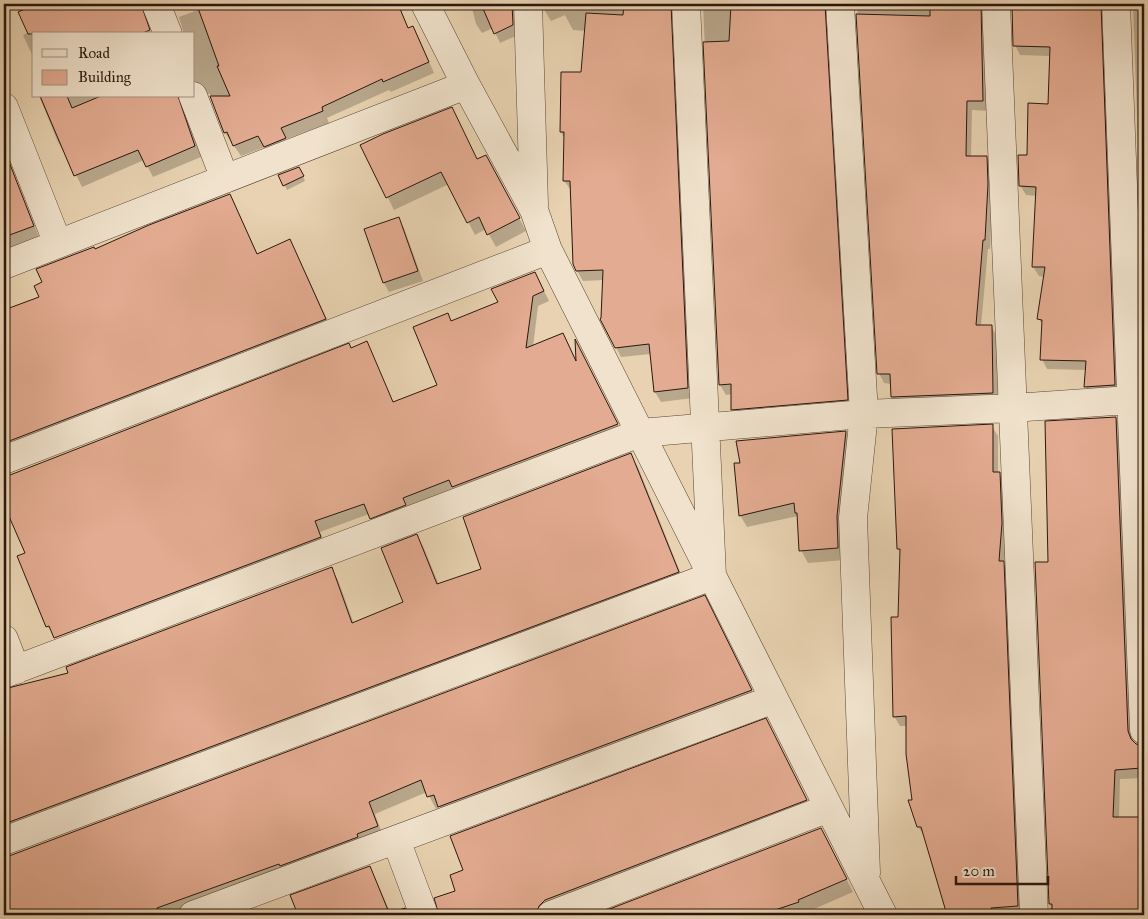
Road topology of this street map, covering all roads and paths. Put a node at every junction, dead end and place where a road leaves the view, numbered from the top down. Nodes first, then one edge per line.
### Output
1 (156, 4) edge
2 (425, 4) edge
3 (528, 4) edge
4 (686, 4) edge
5 (840, 4) edge
6 (996, 4) edge
7 (1116, 4) edge
8 (167, 32) edge
9 (466, 85) junction
10 (194, 98) edge
11 (4, 107) edge
12 (225, 179) junction
13 (534, 210) junction
14 (58, 244) junction
15 (548, 250) junction
16 (4, 265) edge
17 (1138, 399) edge
18 (1012, 408) junction
19 (864, 414) junction
20 (704, 427) junction
21 (640, 433) junction
22 (4, 460) edge
23 (712, 576) junction
24 (4, 639) edge
25 (10, 672) edge
26 (774, 699) junction
27 (1144, 730) edge
28 (829, 808) junction
29 (396, 840) junction
30 (4, 841) edge
31 (866, 883) junction
32 (193, 915) edge
33 (424, 915) edge
34 (551, 915) edge
35 (883, 915) edge
36 (1034, 915) edge

1 - 8 street
2 - 9 street
3 - 13 street
4 - 20 street
5 - 19 street
6 - 18 street
7 - 17 street
9 - 12 street
9 - 13 street
10 - 12 street
11 - 14 street
12 - 14 street
13 - 15 street
14 - 16 street
15 - 21 street
15 - 22 street
17 - 18 street
17 - 27 street
18 - 19 street
18 - 36 street
19 - 20 street
19 - 31 street
20 - 21 street
20 - 23 street
21 - 23 street
21 - 25 street
23 - 26 street
23 - 30 street
24 - 25 street
26 - 28 street
26 - 29 street
28 - 31 street
28 - 34 street
29 - 32 street
29 - 33 street
31 - 35 street

